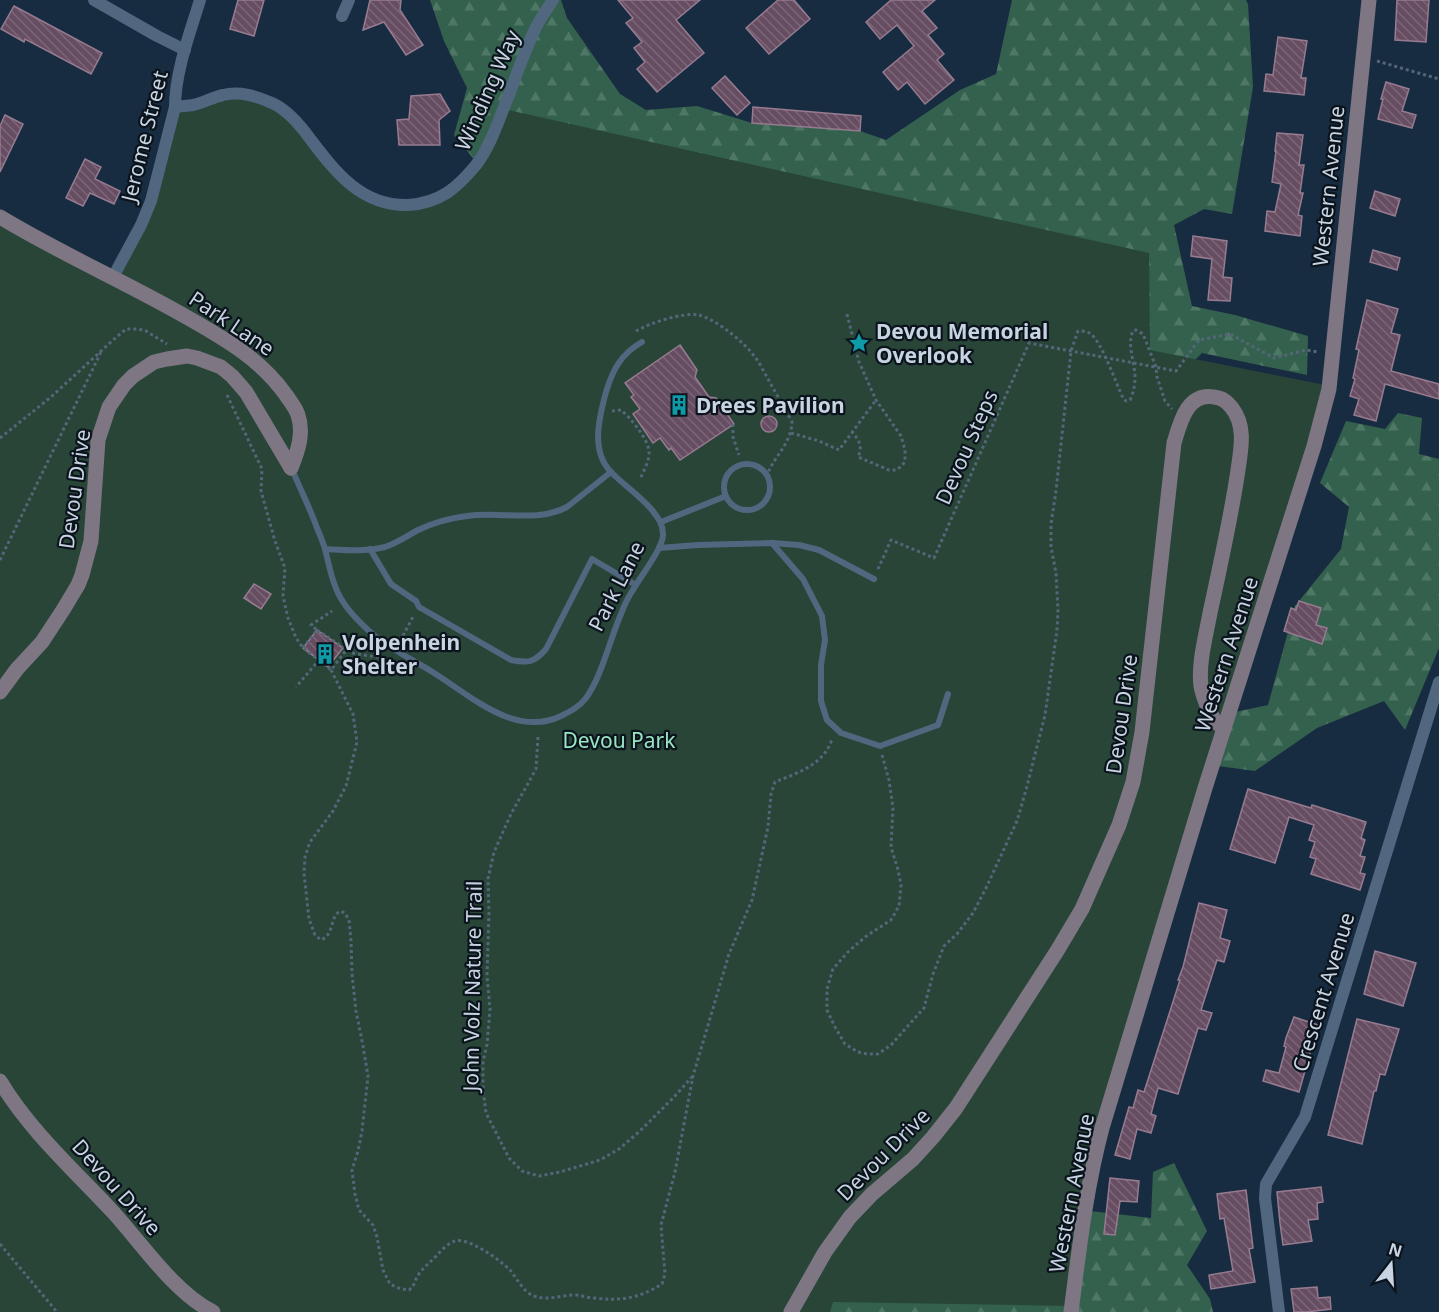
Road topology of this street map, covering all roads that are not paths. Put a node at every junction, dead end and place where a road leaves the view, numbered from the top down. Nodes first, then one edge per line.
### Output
1 (94, 0) edge
2 (200, 0) edge
3 (349, 0) edge
4 (553, 0) edge
5 (1368, 0) edge
6 (342, 16) dead end
7 (185, 50) junction
8 (175, 106) junction
9 (0, 217) edge
10 (113, 277) junction
11 (642, 342) dead end
12 (291, 468) junction
13 (611, 472) junction
14 (726, 496) junction
15 (661, 522) junction
16 (772, 543) junction
17 (659, 548) junction
18 (325, 549) junction
19 (370, 549) junction
20 (874, 579) road end
21 (636, 585) junction
22 (17, 669) junction
23 (0, 680) edge
24 (1439, 682) edge
25 (0, 692) edge
26 (948, 694) dead end
27 (1224, 729) junction
28 (0, 1081) edge
29 (213, 1312) edge
30 (791, 1312) edge
31 (1071, 1312) edge
32 (1279, 1312) edge

1 - 7 street
2 - 7 street, Jerome Street
3 - 6 street
4 - 8 street, Winding Way
5 - 27 street, Western Avenue
7 - 8 street, Jerome Street
8 - 10 street, Jerome Street
9 - 10 street, Park Lane
10 - 12 street, Park Lane
11 - 13 lane
12 - 18 lane, Park Lane
12 - 22 street, Devou Drive
13 - 15 lane, Park Lane
13 - 19 lane
14 - 14 lane
14 - 15 lane
15 - 17 lane, Park Lane
16 - 17 lane
16 - 20 lane
16 - 26 lane
17 - 21 lane, Park Lane
18 - 19 lane
18 - 21 lane, Park Lane
19 - 21 lane
22 - 23 street, Devou Drive
22 - 25 street, Devou Drive
24 - 32 street, Crescent Avenue
27 - 30 street, Devou Drive
27 - 31 street, Western Avenue
28 - 29 street, Devou Drive

